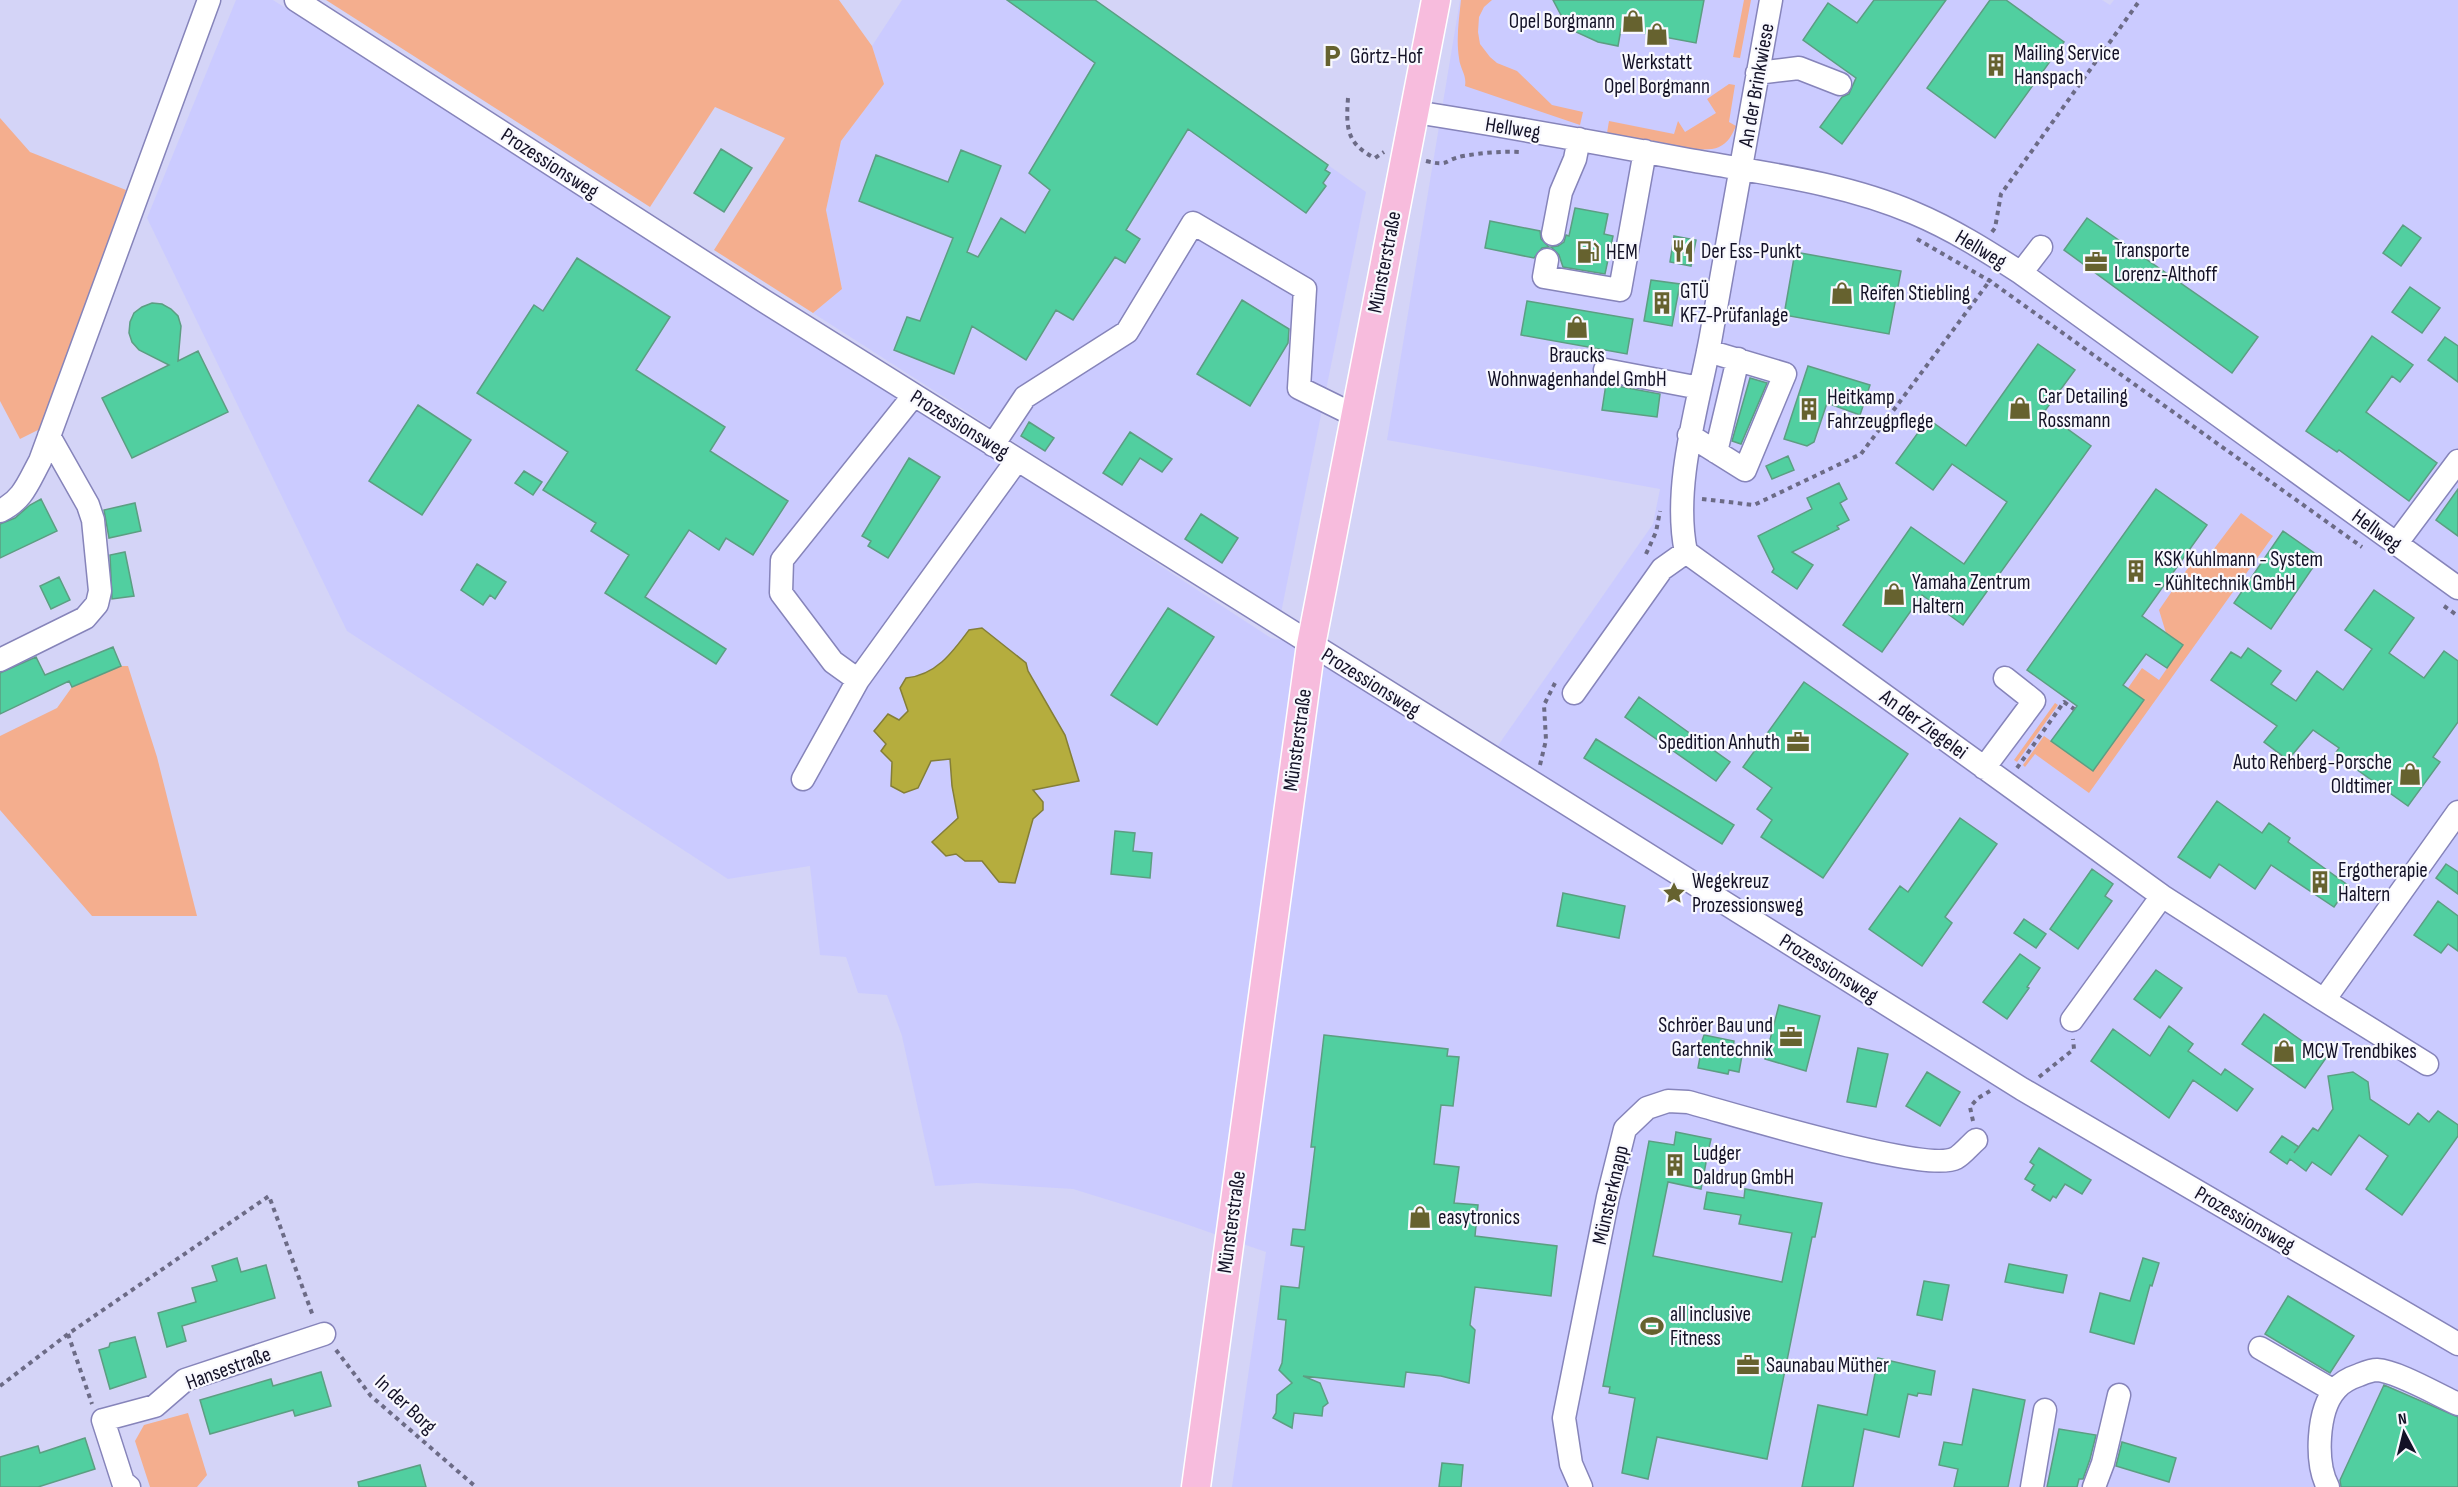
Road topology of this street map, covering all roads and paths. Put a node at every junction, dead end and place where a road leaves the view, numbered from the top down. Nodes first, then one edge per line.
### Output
1 (209, 0) edge
2 (296, 0) edge
3 (1436, 0) edge
4 (1771, 0) edge
5 (2140, 0) edge
6 (1757, 73) junction
7 (1840, 84) dead end
8 (1348, 98) dead end
9 (1415, 112) junction
10 (1579, 139) junction
11 (1645, 151) junction
12 (1528, 153) dead end
13 (1406, 157) junction
14 (1741, 169) junction
15 (1553, 234) dead end
16 (1909, 235) dead end
17 (2041, 247) dead end
18 (1982, 248) junction
19 (1547, 260) dead end
20 (2012, 267) junction
21 (1970, 268) junction
22 (1990, 281) junction
23 (1708, 351) junction
24 (1738, 359) junction
25 (1605, 369) dead end
26 (1700, 388) junction
27 (914, 395) junction
28 (1354, 416) junction
29 (1689, 435) junction
30 (49, 436) junction
31 (993, 445) junction
32 (1716, 452) junction
33 (1017, 460) junction
34 (2458, 461) edge
35 (1684, 498) junction
36 (0, 512) edge
37 (2396, 544) junction
38 (1686, 552) junction
39 (2370, 553) dead end
40 (2458, 588) edge
41 (2439, 602) dead end
42 (2458, 616) edge
43 (1311, 645) junction
44 (0, 660) edge
45 (2005, 678) dead end
46 (858, 680) junction
47 (1574, 693) dead end
48 (2074, 709) dead end
49 (1984, 768) junction
50 (803, 779) dead end
51 (2006, 783) junction
52 (2458, 812) edge
53 (2162, 896) junction
54 (2324, 1000) junction
55 (2072, 1020) joint
56 (2427, 1064) dead end
57 (2016, 1084) junction
58 (1976, 1140) joint
59 (68, 1334) junction
60 (324, 1334) junction
61 (2458, 1344) edge
62 (2260, 1348) dead end
63 (0, 1386) edge
64 (2334, 1391) junction
65 (2119, 1395) dead end
66 (2458, 1404) edge
67 (2045, 1410) dead end
68 (103, 1420) junction
69 (119, 1485) edge
70 (476, 1487) edge
71 (1196, 1487) edge
72 (1581, 1487) edge
73 (2032, 1487) edge
74 (2094, 1487) edge
75 (2328, 1487) edge

1 - 30 street
2 - 27 street, Prozessionsweg
3 - 9 main road, Münsterstraße
4 - 6 street, An der Brinkwiese
5 - 18 path
6 - 7 street
6 - 14 street, An der Brinkwiese
8 - 13 path
9 - 10 street, Hellweg
9 - 13 main road, Münsterstraße
10 - 11 street, Hellweg
10 - 15 street
11 - 14 street, Hellweg
11 - 19 street
12 - 13 path
13 - 28 main road, Münsterstraße
14 - 18 street, Hellweg
14 - 23 street
16 - 21 path
17 - 20 street
18 - 20 street, Hellweg
18 - 21 path
20 - 22 path
20 - 37 street, Hellweg
21 - 22 path
22 - 35 path
22 - 39 path
23 - 24 street
23 - 26 street
24 - 32 street
24 - 32 street
25 - 26 street
26 - 29 street
27 - 31 street, Prozessionsweg
27 - 46 street
28 - 31 street
28 - 43 main road, Münsterstraße
29 - 32 street
29 - 35 street
30 - 36 street
30 - 44 street
31 - 33 street, Prozessionsweg
33 - 43 street, Prozessionsweg
33 - 46 street
34 - 37 street
35 - 38 street
37 - 40 street, Hellweg
38 - 47 street
38 - 49 street, An der Ziegelei
41 - 42 path
43 - 57 street, Prozessionsweg
43 - 71 main road, Münsterstraße
45 - 49 street
46 - 50 street
48 - 51 path
49 - 51 street, An der Ziegelei
51 - 53 street, An der Ziegelei
52 - 54 street
53 - 54 street, An der Ziegelei
53 - 55 street
54 - 56 street, An der Ziegelei
55 - 57 path
57 - 58 path
57 - 61 street, Prozessionsweg
58 - 72 street, Münsterknapp
59 - 60 path, In der Borg
59 - 63 path
59 - 68 path
60 - 68 street, Hansestraße
60 - 70 path, In der Borg
62 - 64 street
64 - 66 street
64 - 75 street
65 - 74 street
67 - 73 street
68 - 69 street

